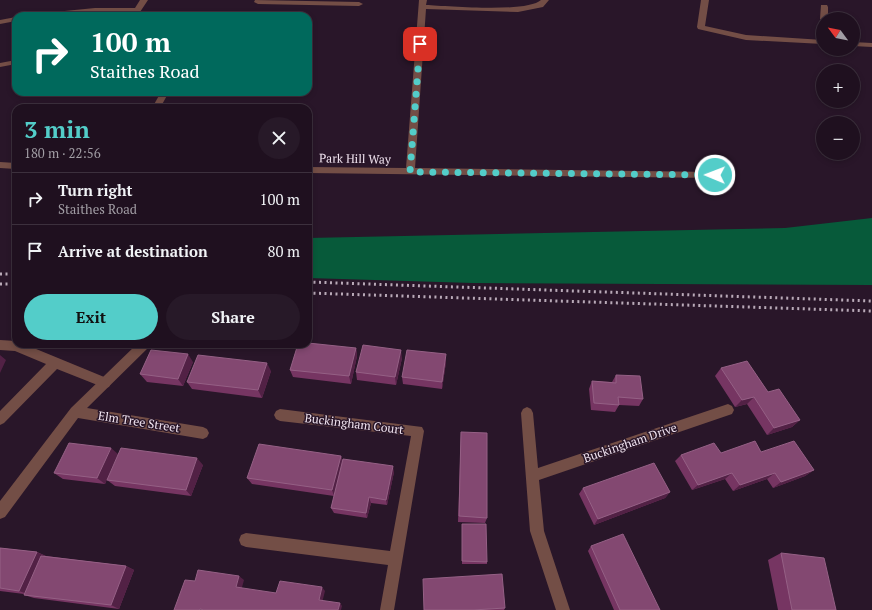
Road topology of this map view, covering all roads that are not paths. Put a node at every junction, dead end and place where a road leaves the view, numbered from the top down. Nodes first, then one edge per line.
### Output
1 (144, 0) edge
2 (545, 0) edge
3 (705, 0) edge
4 (294, 1) edge
5 (258, 2) dead end
6 (359, 4) dead end
7 (422, 4) edge
8 (824, 7) dead end
9 (75, 12) edge
10 (122, 12) edge
11 (137, 12) edge
12 (824, 12) edge
13 (12, 20) edge
14 (0, 22) edge
15 (816, 42) edge
16 (860, 44) edge
17 (872, 45) edge
18 (12, 62) edge
19 (0, 64) edge
20 (0, 165) edge
21 (12, 166) edge
22 (312, 170) edge
23 (410, 172) junction
24 (715, 175) dead end
25 (0, 345) edge
26 (12, 346) edge
27 (21, 348) edge
28 (141, 348) edge
29 (55, 363) junction
30 (105, 383) junction
31 (728, 410) dead end
32 (75, 412) junction
33 (527, 413) dead end
34 (280, 415) dead end
35 (0, 419) edge
36 (203, 433) dead end
37 (532, 476) junction
38 (0, 512) edge
39 (246, 540) dead end
40 (395, 559) junction
41 (387, 610) edge
42 (563, 610) edge

1 - 11 street
2 - 7 street
3 - 15 street
4 - 5 street
4 - 6 street
7 - 23 street
8 - 12 street
9 - 10 street
13 - 14 street
16 - 17 street
18 - 19 street
20 - 21 street
22 - 23 street, Park Hill Way
23 - 24 street, Park Hill Way
25 - 26 street
27 - 29 street
28 - 30 street, Elm Tree Street
29 - 30 street
29 - 35 street
30 - 32 street, Elm Tree Street
31 - 37 street, Buckingham Drive
32 - 36 street, Elm Tree Street
32 - 38 street, Elm Tree Street
33 - 37 street
34 - 40 street, Buckingham Court
37 - 42 street
39 - 40 street
40 - 41 street, Buckingham Court

